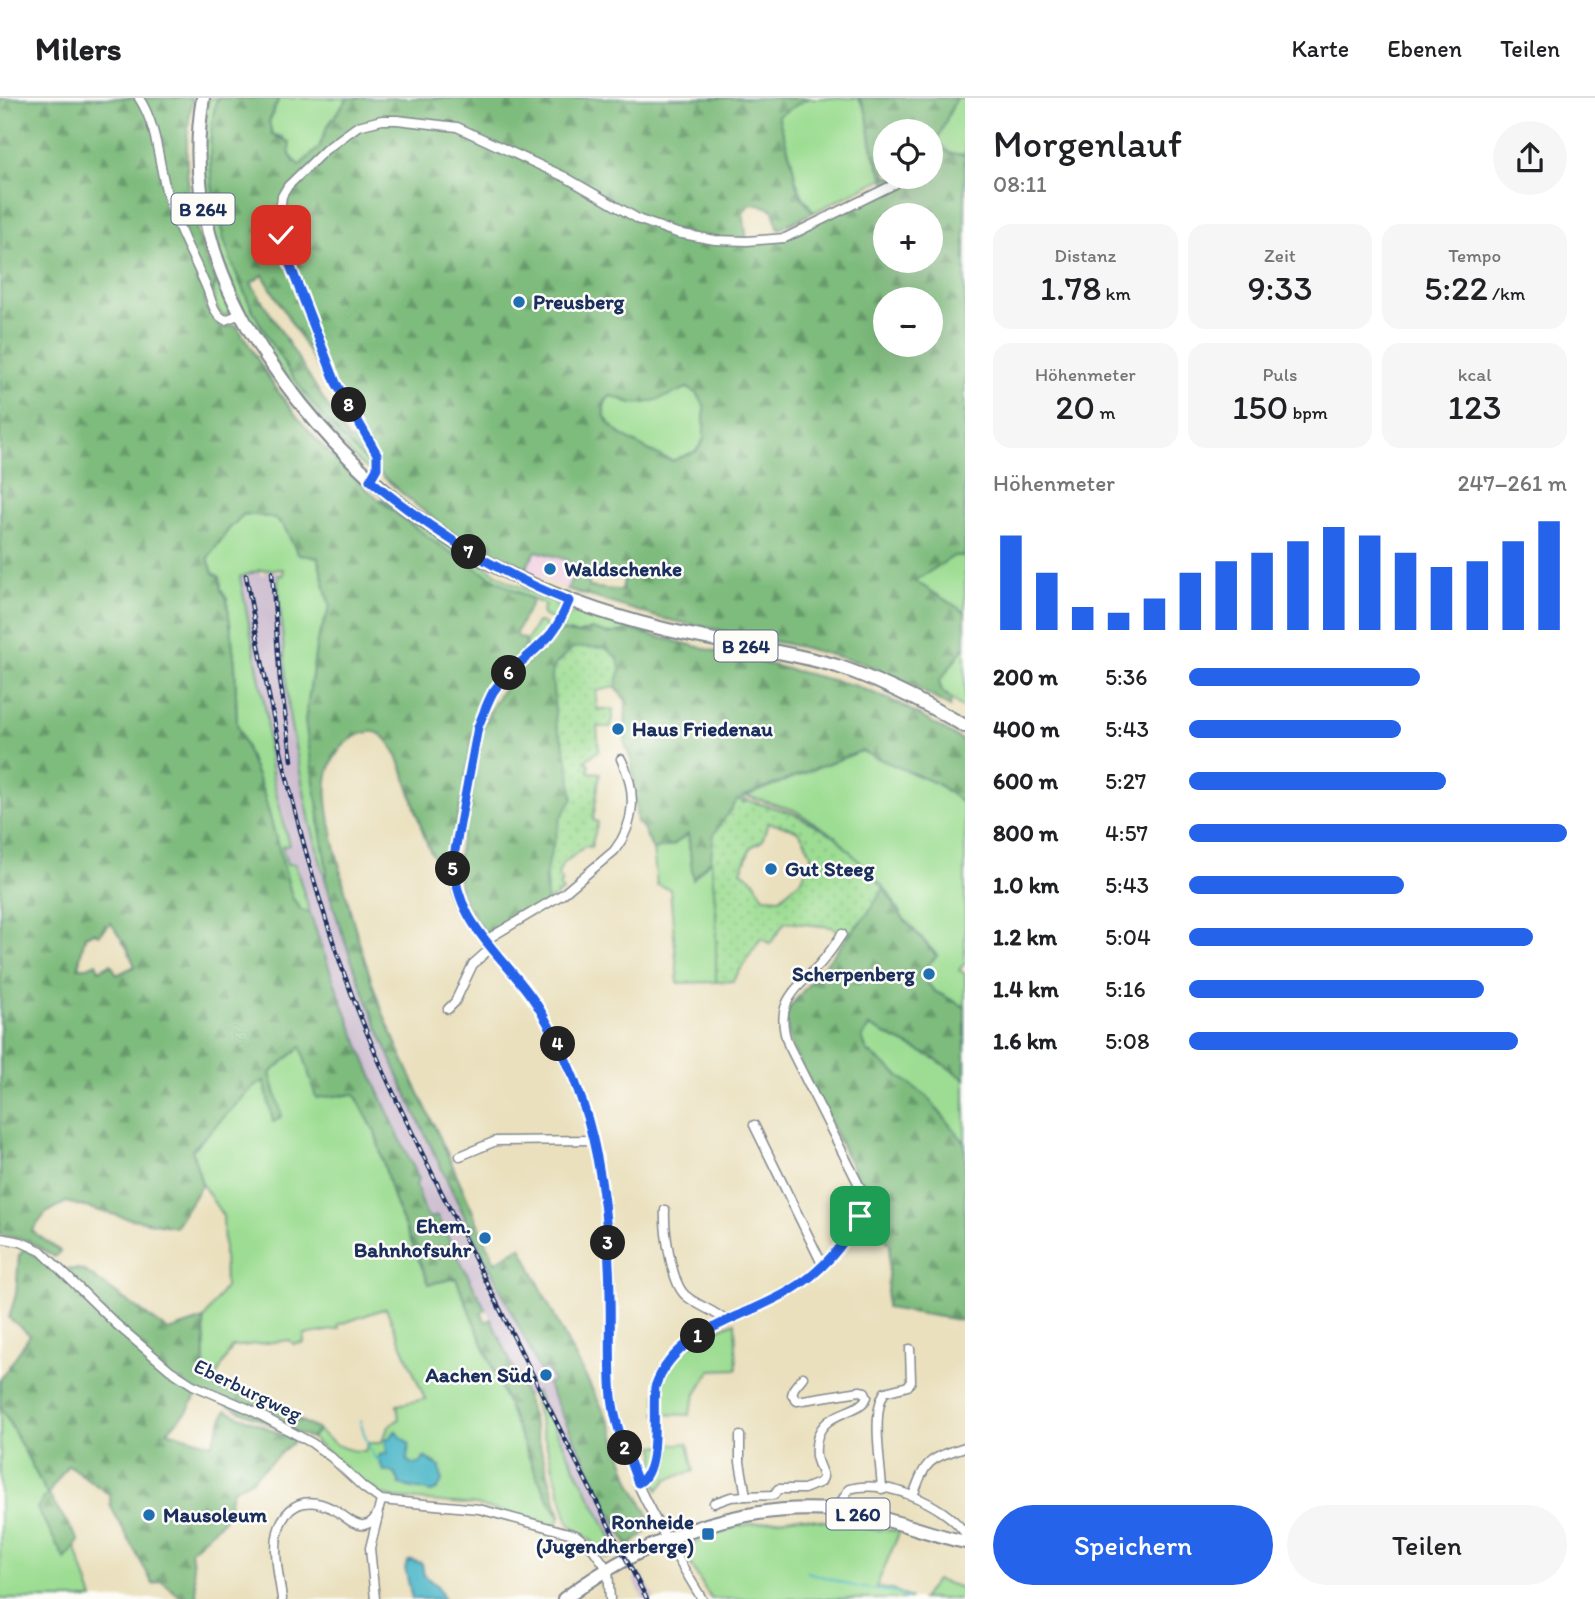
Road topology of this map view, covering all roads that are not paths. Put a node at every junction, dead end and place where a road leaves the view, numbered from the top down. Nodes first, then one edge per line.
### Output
1 (139, 98) edge
2 (204, 98) edge
3 (885, 189) edge
4 (241, 314) junction
5 (370, 480) junction
6 (569, 601) junction
7 (965, 726) edge
8 (621, 759) dead end
9 (842, 934) dead end
10 (489, 943) junction
11 (448, 1009) dead end
12 (754, 1125) dead end
13 (593, 1140) junction
14 (460, 1156) dead end
15 (665, 1210) dead end
16 (0, 1238) edge
17 (823, 1266) junction
18 (727, 1322) junction
19 (909, 1349) dead end
20 (803, 1377) dead end
21 (740, 1436) dead end
22 (965, 1447) edge
23 (638, 1483) junction
24 (882, 1489) junction
25 (774, 1495) junction
26 (746, 1496) junction
27 (913, 1496) junction
28 (381, 1500) junction
29 (714, 1503) dead end
30 (775, 1510) junction
31 (839, 1511) junction
32 (378, 1513) junction
33 (965, 1533) edge
34 (666, 1539) junction
35 (965, 1542) edge
36 (608, 1570) junction
37 (282, 1599) edge
38 (375, 1599) edge
39 (564, 1599) edge
40 (610, 1599) edge
41 (702, 1599) edge

1 - 4 street
2 - 4 main road, B 264
3 - 5 street
4 - 5 main road, B 264
5 - 6 main road, B 264
6 - 7 main road, B 264
6 - 10 street
8 - 10 street
9 - 17 street
10 - 11 street
10 - 13 street
12 - 17 street
13 - 14 street
13 - 23 street
15 - 18 street
16 - 28 street, Eberburgweg
17 - 18 street
18 - 23 street
19 - 24 street
20 - 25 street
21 - 26 street
22 - 27 street
23 - 34 street
24 - 27 street
24 - 31 street
25 - 26 street
25 - 30 street
26 - 29 street
27 - 33 street
28 - 32 street
28 - 36 street
30 - 31 main road, L 260
30 - 34 main road, L 260
31 - 35 main road, L 260
32 - 37 street
32 - 38 street
34 - 36 main road, L 260
34 - 41 street
36 - 39 main road, L 260
36 - 40 street

